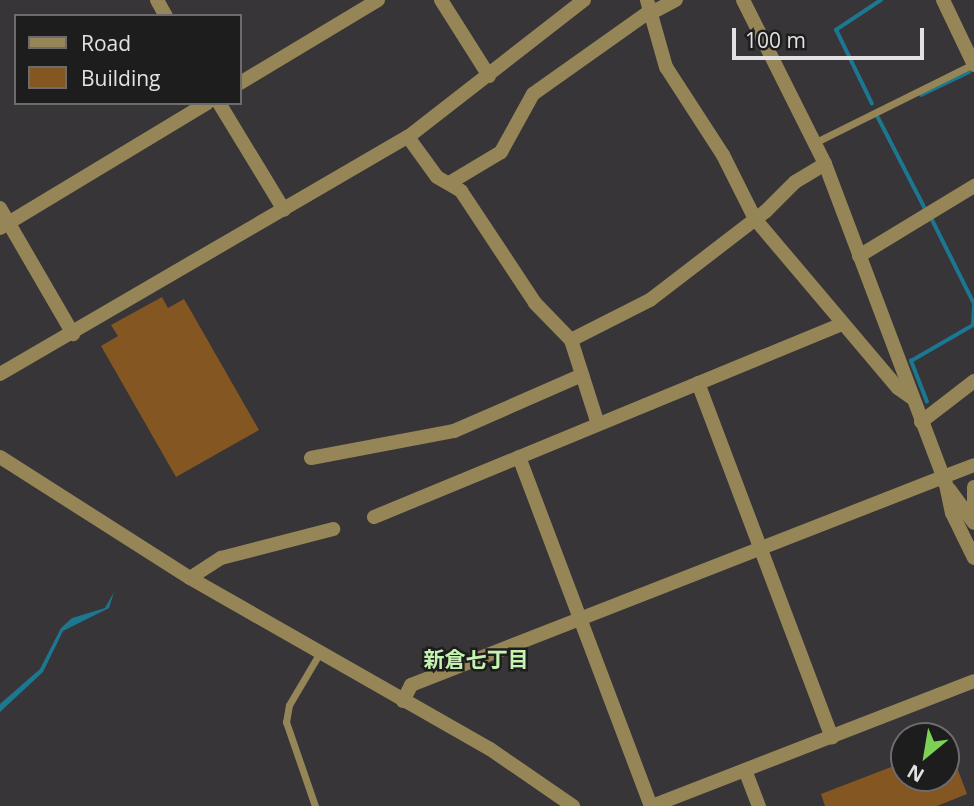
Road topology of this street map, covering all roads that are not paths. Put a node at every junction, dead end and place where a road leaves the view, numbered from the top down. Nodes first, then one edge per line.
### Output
1 (378, 0) edge
2 (441, 0) edge
3 (584, 0) edge
4 (676, 0) edge
5 (743, 0) edge
6 (943, 0) edge
7 (651, 7) edge
8 (974, 64) edge
9 (489, 76) junction
10 (242, 82) edge
11 (204, 105) edge
12 (220, 105) edge
13 (408, 137) junction
14 (814, 143) junction
15 (825, 164) junction
16 (451, 182) junction
17 (974, 186) edge
18 (0, 208) edge
19 (284, 210) junction
20 (755, 219) junction
21 (4, 225) edge
22 (859, 256) junction
23 (842, 324) junction
24 (73, 334) junction
25 (571, 340) junction
26 (0, 374) edge
27 (582, 375) junction
28 (974, 381) edge
29 (698, 383) junction
30 (911, 397) junction
31 (921, 422) junction
32 (598, 424) junction
33 (0, 457) edge
34 (519, 457) junction
35 (311, 458) dead end
36 (974, 465) edge
37 (945, 481) junction
38 (974, 487) edge
39 (374, 517) dead end
40 (974, 522) edge
41 (333, 529) dead end
42 (762, 550) junction
43 (974, 558) edge
44 (190, 578) junction
45 (580, 620) junction
46 (319, 654) junction
47 (974, 681) edge
48 (403, 701) junction
49 (832, 738) junction
50 (745, 770) junction
51 (315, 806) edge
52 (573, 806) edge
53 (652, 806) edge
54 (759, 806) edge

1 - 10 street
2 - 9 street
3 - 9 street
4 - 7 street
5 - 14 street
6 - 8 street
7 - 16 street
7 - 20 street
8 - 14 lane
9 - 13 street
11 - 21 street
12 - 19 street
13 - 16 street
13 - 19 street
14 - 15 street
15 - 20 street
15 - 22 street
16 - 25 street
17 - 22 street
18 - 21 street
19 - 24 street
20 - 23 street
20 - 25 street
21 - 24 street
22 - 30 street
23 - 29 street
23 - 30 street
24 - 26 street
25 - 27 street
27 - 32 street
27 - 35 street
28 - 31 street
29 - 32 street
29 - 42 street
30 - 31 street
31 - 37 street
32 - 34 street
33 - 44 street
34 - 39 street
34 - 45 street
36 - 37 street
37 - 40 street
37 - 42 street
37 - 43 street
38 - 40 street
41 - 44 street
42 - 45 street
42 - 49 street
44 - 46 street
45 - 48 street
45 - 53 street
46 - 48 street
46 - 51 lane
47 - 49 street
48 - 52 street
49 - 50 street
50 - 53 street
50 - 54 street

